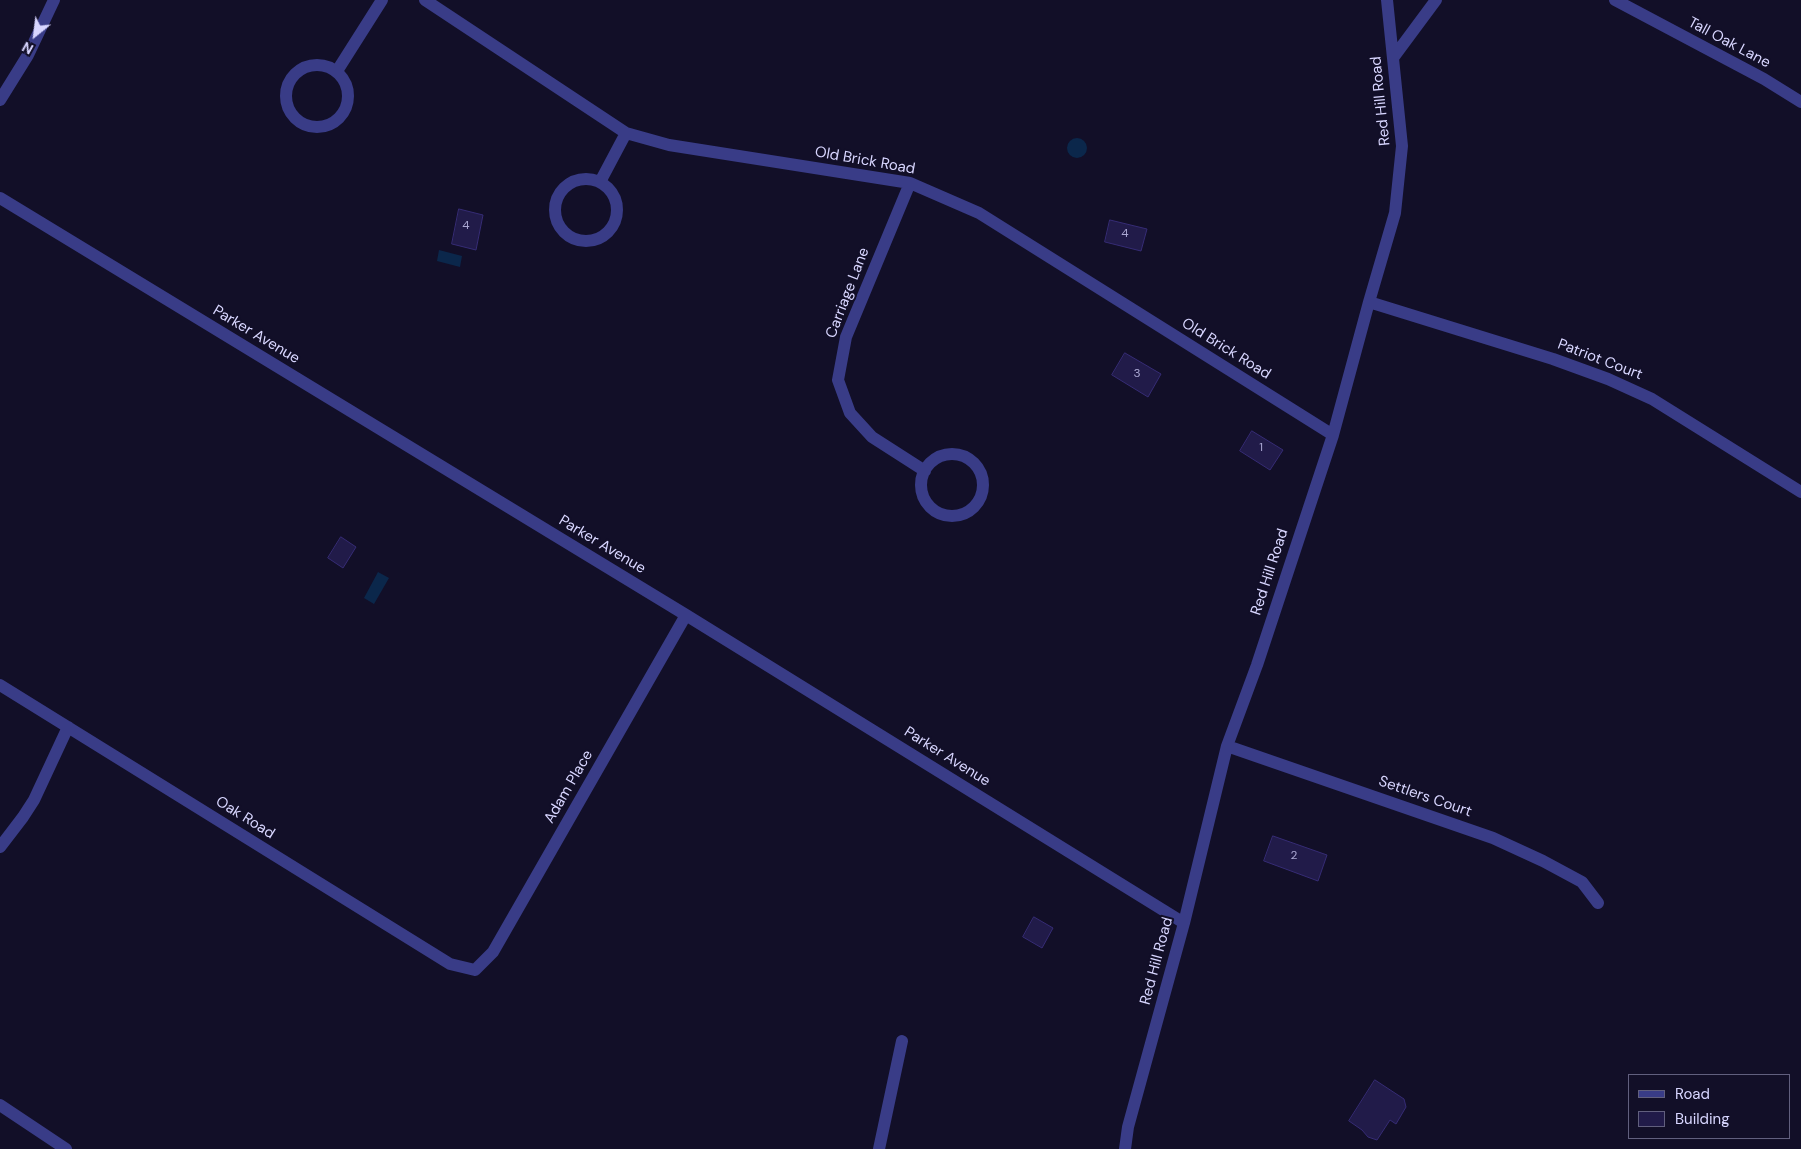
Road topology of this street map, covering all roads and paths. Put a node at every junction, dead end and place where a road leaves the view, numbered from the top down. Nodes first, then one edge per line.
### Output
1 (54, 0) edge
2 (382, 0) edge
3 (425, 0) edge
4 (1387, 0) edge
5 (1436, 0) edge
6 (1614, 0) edge
7 (1393, 58) junction
8 (337, 71) junction
9 (0, 100) edge
10 (1801, 102) edge
11 (626, 133) junction
12 (600, 182) junction
13 (910, 183) junction
14 (0, 198) edge
15 (1369, 302) junction
16 (1334, 436) junction
17 (925, 471) junction
18 (1801, 492) edge
19 (686, 615) junction
20 (0, 685) edge
21 (68, 728) junction
22 (1227, 746) junction
23 (0, 847) edge
24 (1598, 904) dead end
25 (1184, 923) junction
26 (476, 970) joint
27 (902, 1040) dead end
28 (0, 1105) edge
29 (66, 1149) edge
30 (879, 1149) edge
31 (1126, 1149) edge

1 - 9 street
2 - 8 street
3 - 11 street, Old Brick Road
4 - 7 street, Red Hill Road
5 - 7 street
6 - 10 street, Tall Oak Lane
7 - 15 street, Red Hill Road
8 - 8 street
11 - 12 street
11 - 13 street, Old Brick Road
12 - 12 street
13 - 16 street, Old Brick Road
13 - 17 street, Carriage Lane
14 - 19 street, Parker Avenue
15 - 16 street, Red Hill Road
15 - 18 street, Patriot Court
16 - 22 street, Red Hill Road
17 - 17 street
19 - 25 street, Parker Avenue
19 - 26 street, Adam Place
20 - 21 street, Oak Road
21 - 23 street
21 - 26 street, Oak Road
22 - 24 street, Settlers Court
22 - 25 street, Red Hill Road
25 - 31 street, Red Hill Road
27 - 30 street
28 - 29 street

